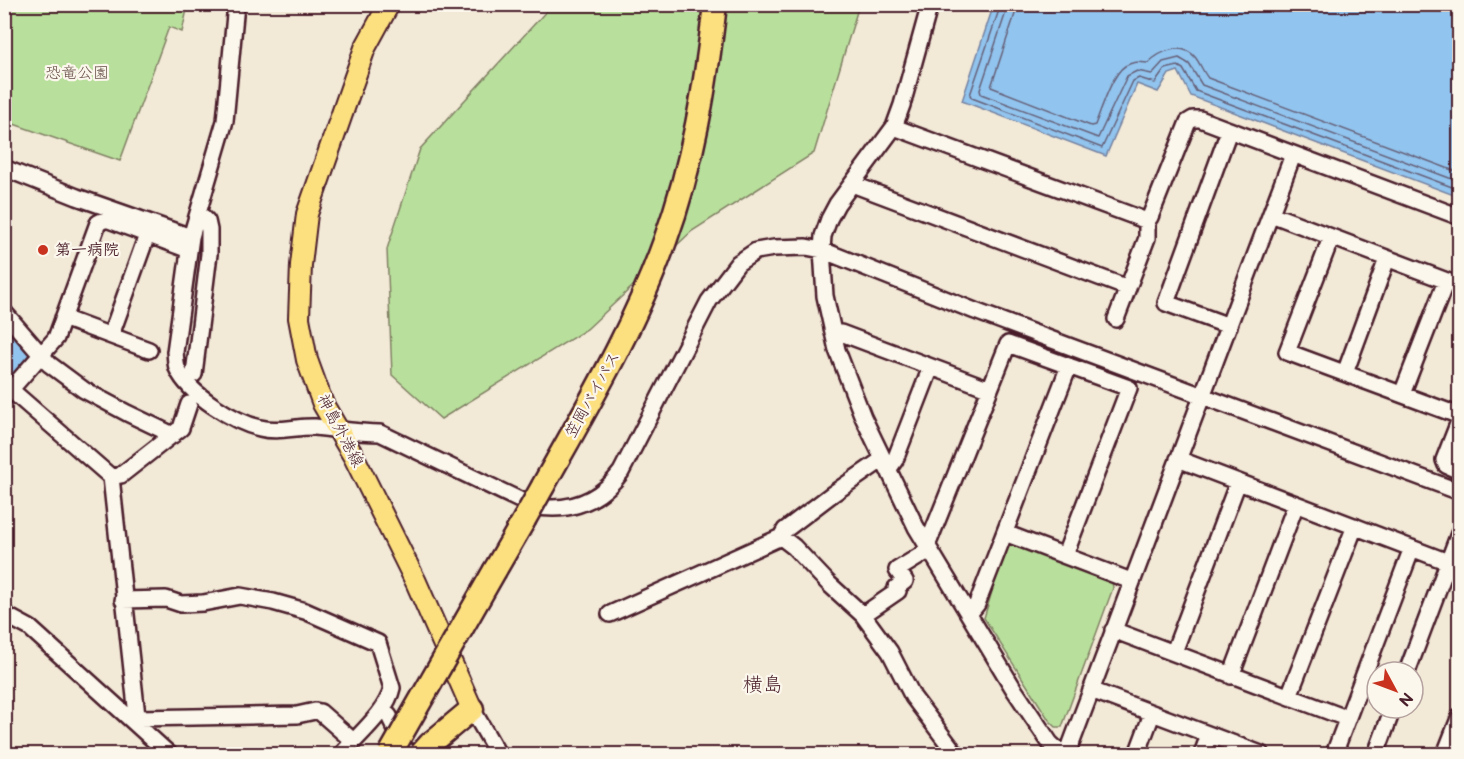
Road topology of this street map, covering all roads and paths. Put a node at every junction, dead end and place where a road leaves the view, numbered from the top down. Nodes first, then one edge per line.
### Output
1 (389, 4) edge
2 (715, 4) edge
3 (930, 4) edge
4 (236, 12) edge
5 (894, 127) junction
6 (1229, 131) junction
7 (1293, 155) junction
8 (4, 168) edge
9 (852, 183) junction
10 (198, 213) junction
11 (1271, 214) junction
12 (1460, 217) edge
13 (1147, 220) junction
14 (147, 235) junction
15 (1331, 238) junction
16 (190, 243) junction
17 (822, 250) junction
18 (1387, 259) junction
19 (1453, 284) edge
20 (1128, 288) junction
21 (4, 312) edge
22 (63, 318) junction
23 (1116, 319) dead end
24 (1229, 326) junction
25 (833, 333) junction
26 (111, 335) junction
27 (149, 350) dead end
28 (42, 354) junction
29 (1069, 366) junction
30 (931, 367) junction
31 (1345, 373) junction
32 (194, 374) dead end
33 (990, 389) junction
34 (8, 394) edge
35 (1402, 394) junction
36 (1201, 396) junction
37 (189, 404) dead end
38 (1460, 418) edge
39 (339, 430) junction
40 (173, 435) junction
41 (1178, 459) junction
42 (886, 465) junction
43 (1460, 471) edge
44 (111, 477) junction
45 (1238, 482) junction
46 (1460, 492) edge
47 (1296, 504) junction
48 (1355, 526) junction
49 (1460, 531) edge
50 (1005, 533) junction
51 (781, 537) junction
52 (927, 546) junction
53 (1412, 548) junction
54 (1065, 555) junction
55 (1448, 561) junction
56 (1131, 581) junction
57 (123, 600) junction
58 (4, 614) edge
59 (610, 614) dead end
60 (969, 614) junction
61 (863, 615) junction
62 (1113, 630) junction
63 (1174, 652) junction
64 (1411, 660) edge
65 (1232, 676) junction
66 (1091, 690) junction
67 (1289, 696) junction
68 (382, 709) junction
69 (472, 709) junction
70 (1152, 714) junction
71 (1460, 716) edge
72 (1346, 718) junction
73 (1389, 720) edge
74 (138, 722) junction
75 (1209, 735) junction
76 (353, 741) junction
77 (410, 752) edge
78 (169, 754) edge
79 (342, 754) edge
80 (498, 754) edge
81 (956, 754) edge
82 (1062, 754) edge
83 (1137, 754) edge
84 (1202, 754) edge
85 (1261, 754) edge
86 (1334, 754) edge
87 (1376, 754) edge
88 (1445, 754) edge

1 - 39 main road, 神島外港線
2 - 77 highway, 笠岡バイパス, bridge
3 - 5 street
4 - 10 street
5 - 9 street
5 - 13 street
6 - 7 street
6 - 13 street
6 - 24 street
7 - 11 street
7 - 12 street
8 - 16 street
9 - 17 street
9 - 20 street
10 - 16 street
10 - 32 street
11 - 15 street
11 - 24 street
13 - 20 street
14 - 16 street
14 - 22 street
14 - 26 street
15 - 18 street
15 - 31 street
16 - 39 street
17 - 25 street
17 - 36 street
17 - 39 street
18 - 19 street
18 - 31 street
19 - 35 street
20 - 23 street
21 - 28 street
22 - 26 street
22 - 28 street
24 - 36 street
25 - 30 street
25 - 42 street
26 - 27 street
28 - 34 street
28 - 40 street
29 - 33 street
29 - 50 street
29 - 54 street
30 - 33 street
30 - 42 street
31 - 35 street
33 - 52 street
34 - 44 street
35 - 38 street
36 - 41 street
36 - 46 street
37 - 40 street
38 - 43 street
39 - 69 main road, 神島外港線
40 - 44 street
41 - 45 street
41 - 56 street
42 - 51 street
42 - 52 street
44 - 57 street
45 - 47 street
45 - 63 street
47 - 48 street
47 - 65 street
48 - 53 street
48 - 67 street
49 - 55 street
50 - 54 street
50 - 60 street
51 - 59 street
51 - 61 street
52 - 60 street
52 - 61 street
53 - 55 street
53 - 72 street
54 - 56 street
55 - 64 street
56 - 62 street
57 - 68 street
57 - 74 street
58 - 74 street
60 - 82 street
61 - 81 street
62 - 63 street
62 - 66 street
63 - 65 street
65 - 67 street
66 - 70 street
66 - 82 street
67 - 72 street
68 - 76 street
68 - 77 street
69 - 77 highway
69 - 80 street
70 - 75 street
70 - 83 street
71 - 88 street
72 - 86 street
73 - 87 street
74 - 76 street
74 - 78 street
75 - 84 street
75 - 85 street
76 - 79 street

